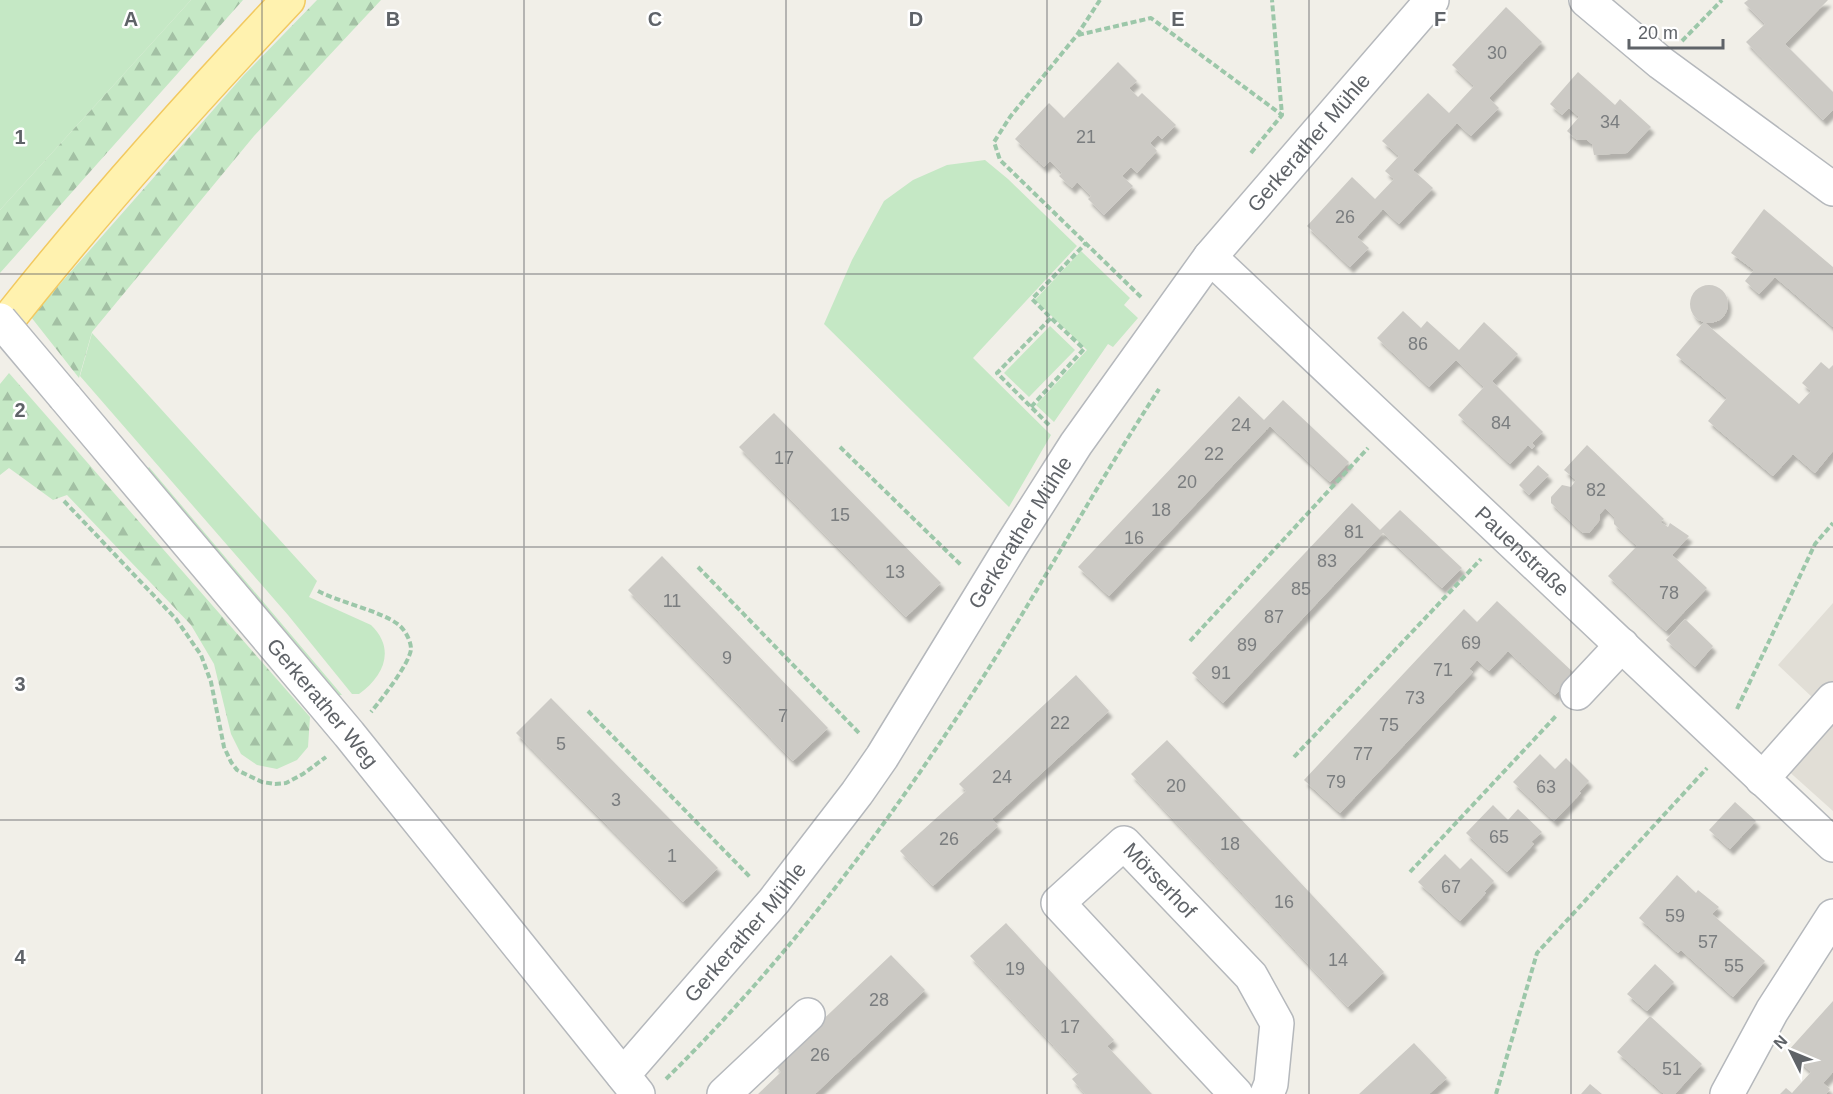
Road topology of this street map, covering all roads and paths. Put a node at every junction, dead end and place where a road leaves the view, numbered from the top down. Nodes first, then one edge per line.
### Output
1 (288, 0) edge
2 (1100, 0) edge
3 (1272, 0) edge
4 (1432, 0) edge
5 (1586, 0) edge
6 (1722, 0) edge
7 (1077, 35) junction
8 (1661, 63) junction
9 (1282, 115) junction
10 (1251, 153) dead end
11 (1833, 189) edge
12 (1086, 243) junction
13 (1210, 257) junction
14 (1051, 318) junction
15 (1164, 319) junction
16 (0, 320) edge
17 (0, 330) edge
18 (1031, 407) junction
19 (1389, 425) junction
20 (840, 447) dead end
21 (1073, 449) junction
22 (64, 501) dead end
23 (1833, 523) edge
24 (1505, 534) junction
25 (698, 567) dead end
26 (985, 588) junction
27 (318, 591) dead end
28 (1190, 641) dead end
29 (1622, 645) junction
30 (1577, 693) joint
31 (1833, 699) edge
32 (588, 711) dead end
33 (349, 734) junction
34 (1726, 743) junction
35 (882, 757) junction
36 (1294, 757) dead end
37 (1762, 779) junction
38 (1833, 845) edge
39 (1410, 872) dead end
40 (774, 901) junction
41 (1833, 916) edge
42 (808, 1015) dead end
43 (631, 1084) edge
44 (724, 1094) edge
45 (1236, 1094) edge
46 (1267, 1094) edge
47 (1496, 1094) edge
48 (1727, 1094) edge

1 - 17 main road
2 - 7 path
3 - 9 path
4 - 13 street, Gerkerather Mühle
5 - 8 street
6 - 8 path
7 - 9 path
7 - 12 path
8 - 11 street
9 - 10 path
12 - 14 path
12 - 15 path
13 - 15 street, Gerkerather Mühle
13 - 19 street, Pauenstraße
14 - 18 path
14 - 18 path
15 - 21 street, Gerkerather Mühle
16 - 33 street, Gerkerather Weg, bridge
18 - 21 path
19 - 24 street, Pauenstraße
19 - 28 path
20 - 26 path
21 - 26 street, Gerkerather Mühle
22 - 33 path
23 - 34 path
24 - 29 street, Pauenstraße
24 - 36 path
25 - 35 path
26 - 35 street, Gerkerather Mühle
27 - 33 path
29 - 30 street
29 - 34 street, Pauenstraße
30 - 39 path
31 - 37 street
32 - 40 path
33 - 43 street, Gerkerather Weg
34 - 37 street, Pauenstraße
34 - 47 path
35 - 40 street, Gerkerather Mühle
37 - 38 street, Pauenstraße
40 - 43 street, Gerkerather Mühle
41 - 48 street
42 - 44 street
45 - 46 street, Mörserhof

